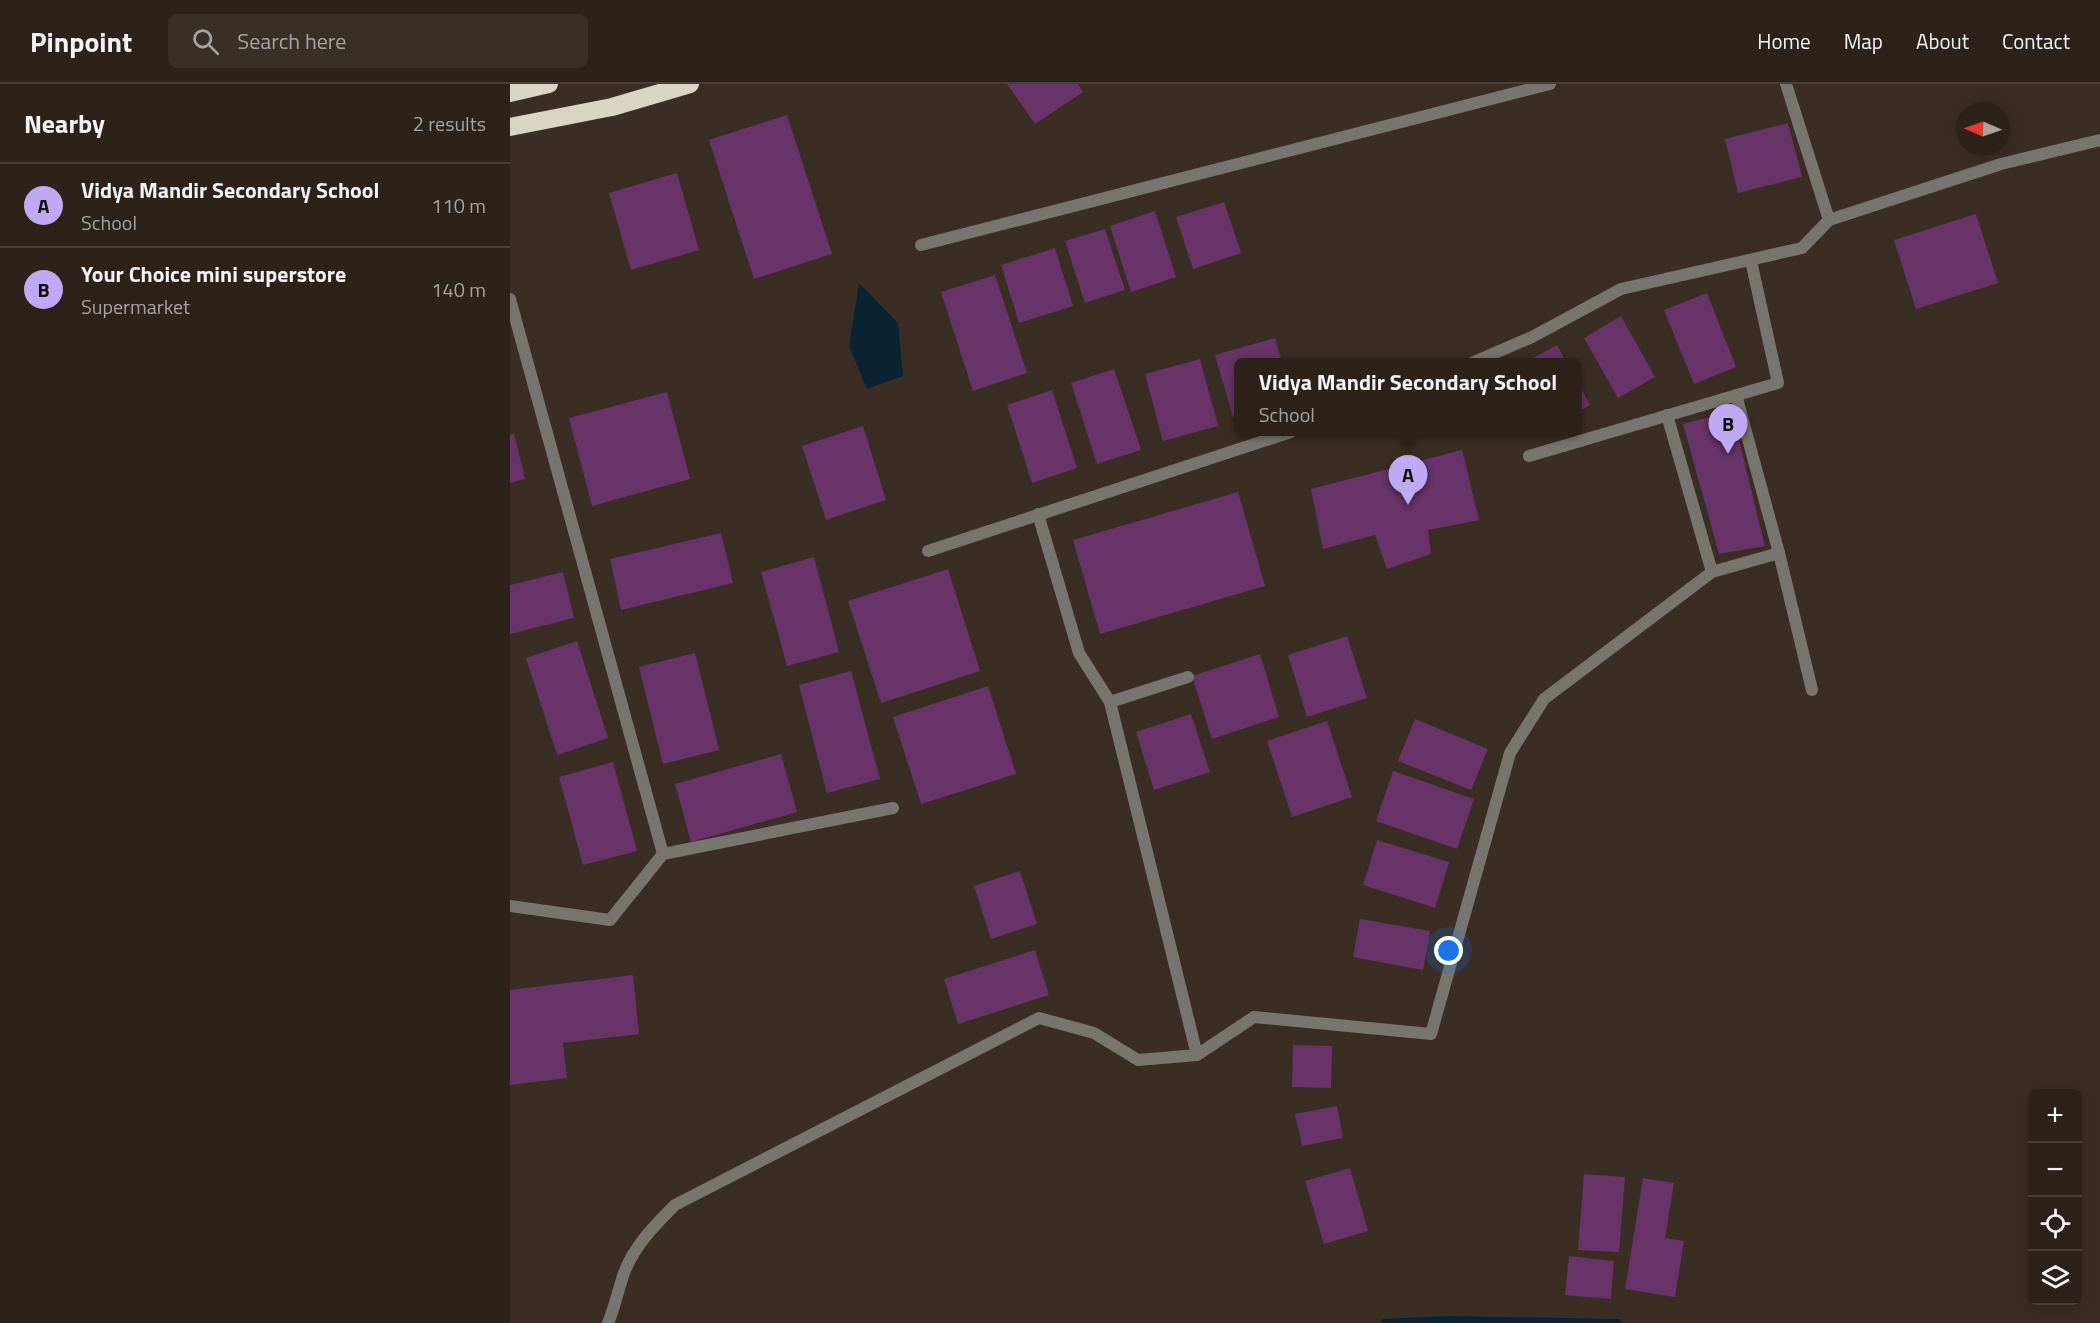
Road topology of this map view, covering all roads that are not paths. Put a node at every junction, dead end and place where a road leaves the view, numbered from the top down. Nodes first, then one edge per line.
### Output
1 (549, 84) edge
2 (690, 84) edge
3 (1550, 84) edge
4 (1786, 84) edge
5 (510, 93) edge
6 (510, 127) edge
7 (2100, 140) edge
8 (1829, 220) junction
9 (921, 245) dead end
10 (1751, 261) junction
11 (511, 303) edge
12 (1486, 358) edge
13 (1736, 395) junction
14 (1667, 415) junction
15 (1278, 436) edge
16 (1529, 456) dead end
17 (1038, 514) junction
18 (928, 551) dead end
19 (1779, 553) junction
20 (1712, 572) junction
21 (1188, 677) dead end
22 (1812, 690) dead end
23 (1110, 702) junction
24 (893, 808) dead end
25 (663, 854) junction
26 (510, 906) edge
27 (1197, 1055) junction
28 (608, 1323) edge

1 - 5 highway
2 - 6 highway
3 - 9 street
4 - 8 street
7 - 8 street
8 - 10 street
10 - 12 street
10 - 13 street
11 - 25 street
13 - 14 street
13 - 19 street
14 - 16 street
14 - 20 street
15 - 17 street
17 - 18 street
17 - 23 street
19 - 20 street
19 - 22 street
20 - 27 street
21 - 23 street
23 - 27 street
24 - 25 street
25 - 26 street
27 - 28 street

